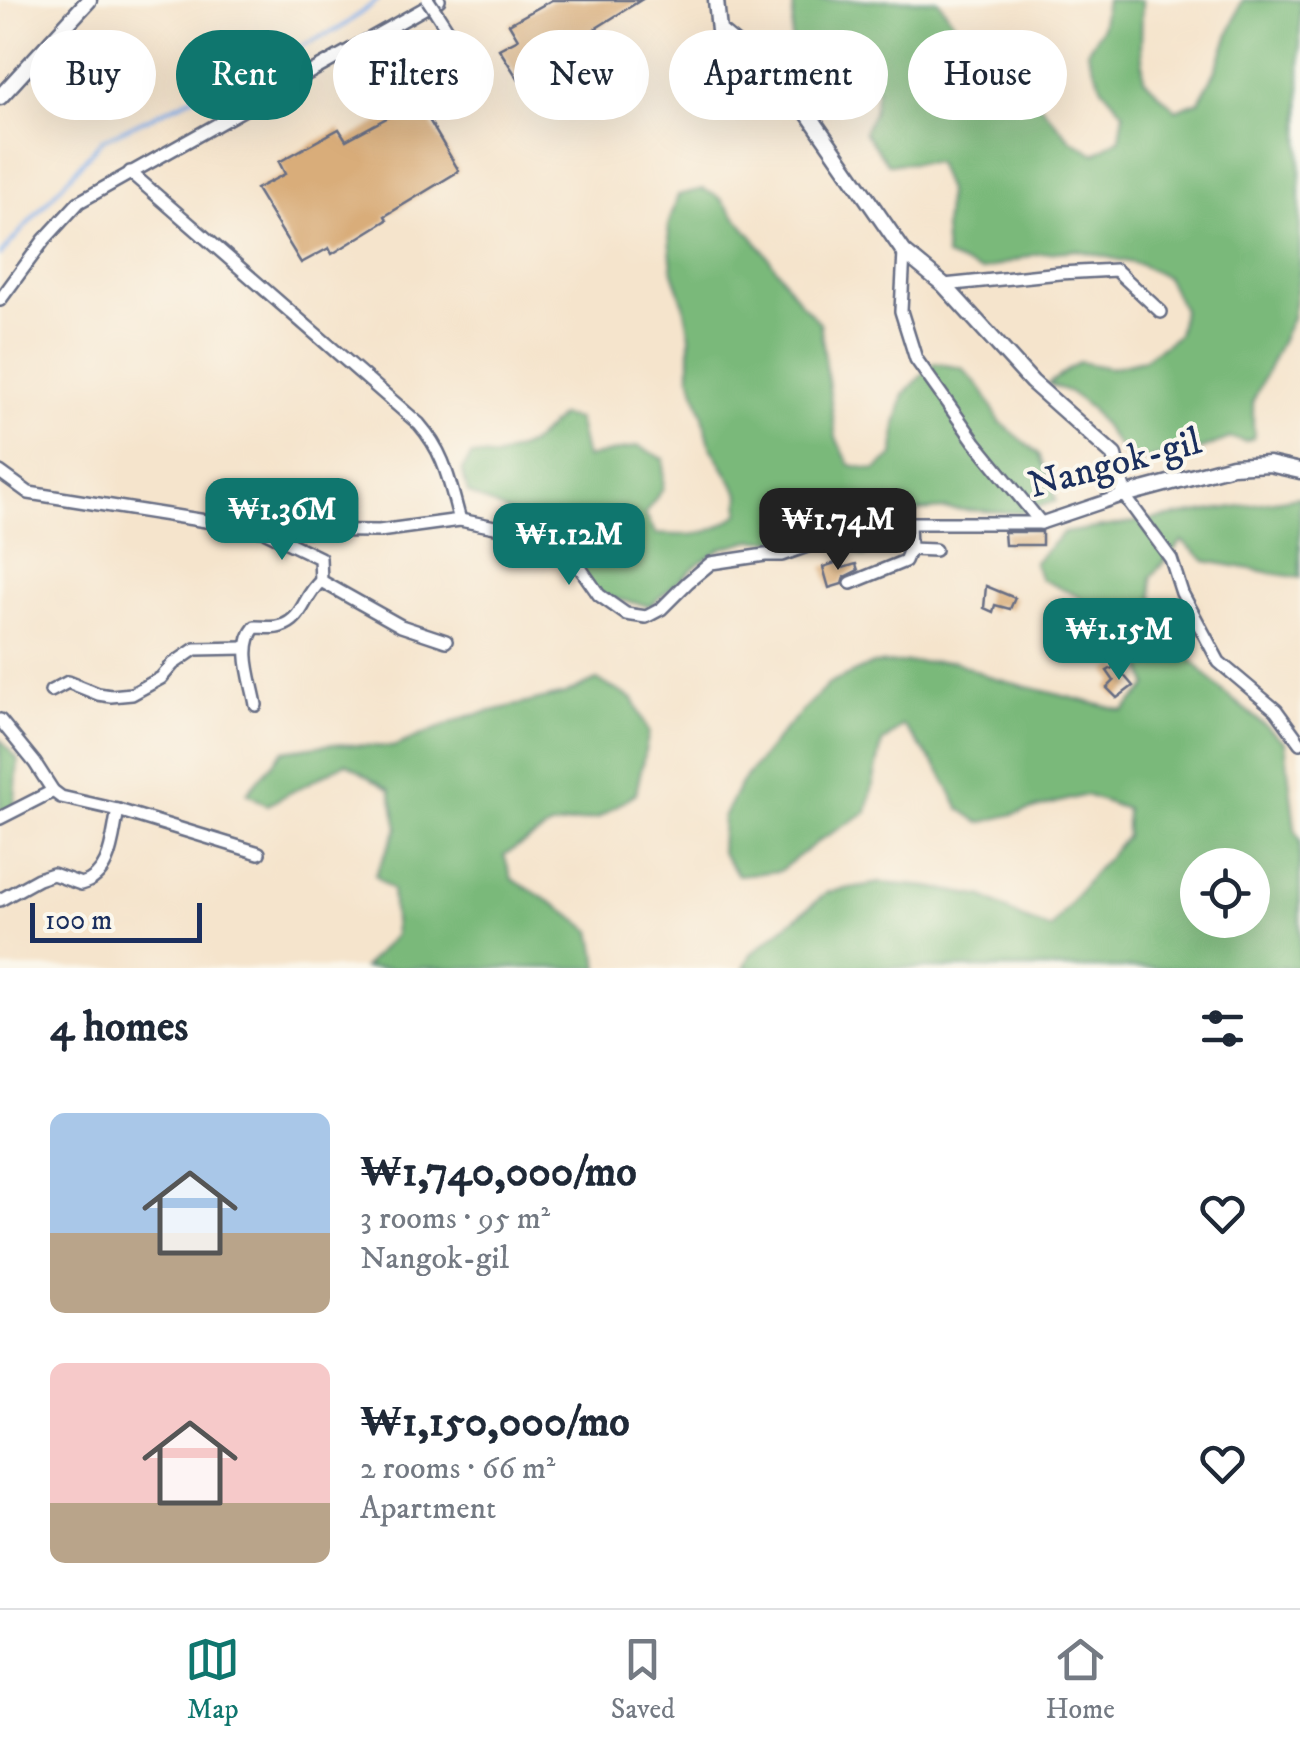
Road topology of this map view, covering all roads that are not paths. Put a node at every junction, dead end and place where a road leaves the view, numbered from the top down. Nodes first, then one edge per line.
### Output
1 (89, 0) edge
2 (428, 0) edge
3 (716, 0) edge
4 (437, 6) edge
5 (449, 30) edge
6 (0, 97) edge
7 (130, 172) junction
8 (904, 252) junction
9 (944, 286) junction
10 (0, 300) edge
11 (1161, 312) dead end
12 (1300, 471) edge
13 (0, 472) edge
14 (1124, 495) junction
15 (460, 520) junction
16 (1041, 522) junction
17 (909, 523) junction
18 (262, 530) junction
19 (910, 549) junction
20 (935, 550) dead end
21 (321, 581) junction
22 (852, 583) dead end
23 (446, 641) dead end
24 (246, 648) junction
25 (51, 691) dead end
26 (256, 705) dead end
27 (0, 720) edge
28 (1300, 743) edge
29 (53, 790) junction
30 (118, 810) junction
31 (0, 818) edge
32 (259, 853) dead end
33 (0, 900) edge

1 - 6 street
2 - 4 street, bridge
3 - 8 street
4 - 5 street
4 - 7 street
7 - 10 street
7 - 15 street
8 - 9 street
8 - 16 street
9 - 11 street
9 - 14 street
12 - 14 street, Nangok-gil
13 - 18 street, Nangok-gil
14 - 16 street, Nangok-gil
14 - 28 street
15 - 17 street, Nangok-gil
15 - 18 street, Nangok-gil
16 - 17 street, Nangok-gil
17 - 19 street
18 - 21 street
19 - 20 street
19 - 22 street
21 - 23 street
21 - 24 street
24 - 25 street
24 - 26 street
27 - 29 street
29 - 30 street
29 - 31 street
30 - 32 street
30 - 33 street

